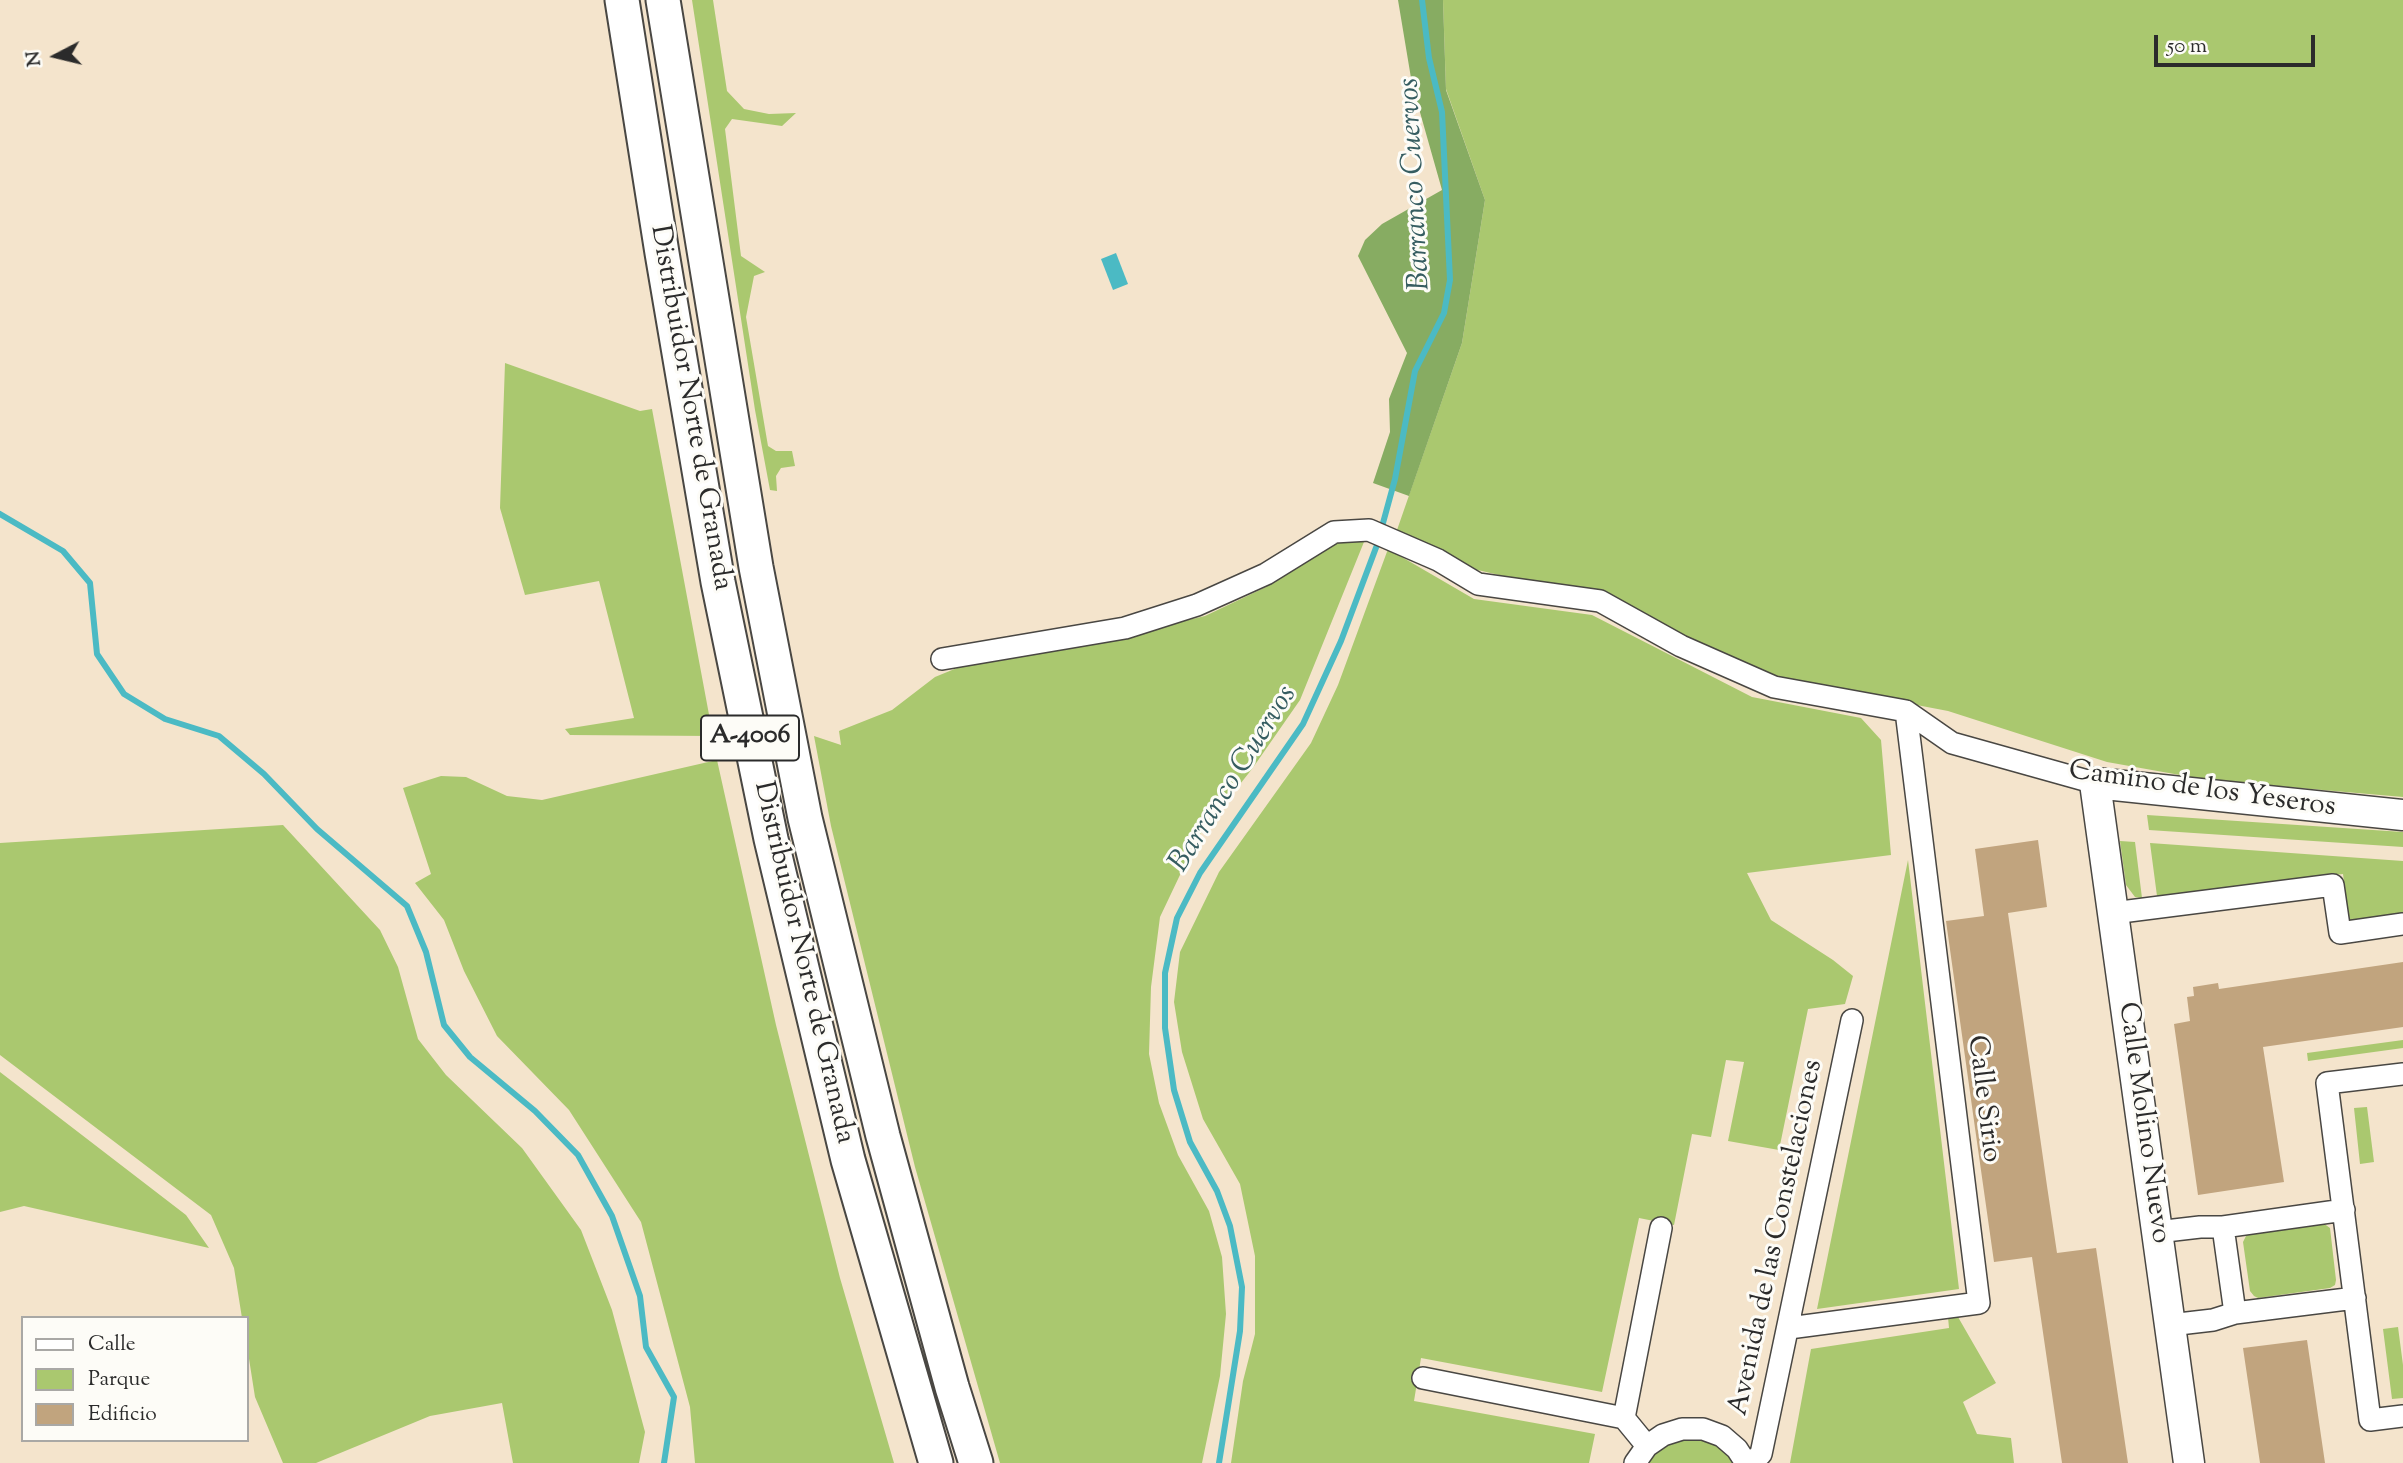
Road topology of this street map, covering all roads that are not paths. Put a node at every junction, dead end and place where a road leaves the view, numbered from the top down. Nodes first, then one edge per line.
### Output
1 (622, 0) edge
2 (663, 0) edge
3 (942, 659) dead end
4 (1906, 711) junction
5 (2095, 783) junction
6 (2403, 815) edge
7 (2113, 913) junction
8 (2403, 924) edge
9 (1852, 1020) dead end
10 (2403, 1074) edge
11 (2344, 1210) junction
12 (2223, 1227) junction
13 (1661, 1228) dead end
14 (2157, 1232) junction
15 (2355, 1298) junction
16 (2235, 1313) junction
17 (2170, 1325) junction
18 (1789, 1328) junction
19 (1423, 1378) dead end
20 (2403, 1416) edge
21 (1623, 1418) junction
22 (1641, 1455) edge
23 (936, 1463) edge
24 (976, 1463) edge
25 (1749, 1463) edge
26 (2189, 1463) edge

1 - 23 main road, Distribuidor Norte de Granada / A-4006
2 - 24 main road, Distribuidor Norte de Granada / A-4006
3 - 4 street, Camino de los Yeseros
4 - 5 street, Camino de los Yeseros
4 - 18 street, Calle Sirio
5 - 6 street, Camino de los Yeseros
5 - 7 street, Calle Molino Nuevo
7 - 8 street
7 - 14 street, Calle Molino Nuevo
9 - 18 street, Avenida de las Constelaciones
10 - 11 street
11 - 12 street
11 - 15 street
12 - 14 street
12 - 16 street
13 - 21 street
14 - 17 street, Calle Molino Nuevo
15 - 16 street
15 - 20 street
16 - 17 street
17 - 26 street, Calle Molino Nuevo
18 - 25 street, Avenida de las Constelaciones
19 - 21 street
21 - 22 street
22 - 25 street

